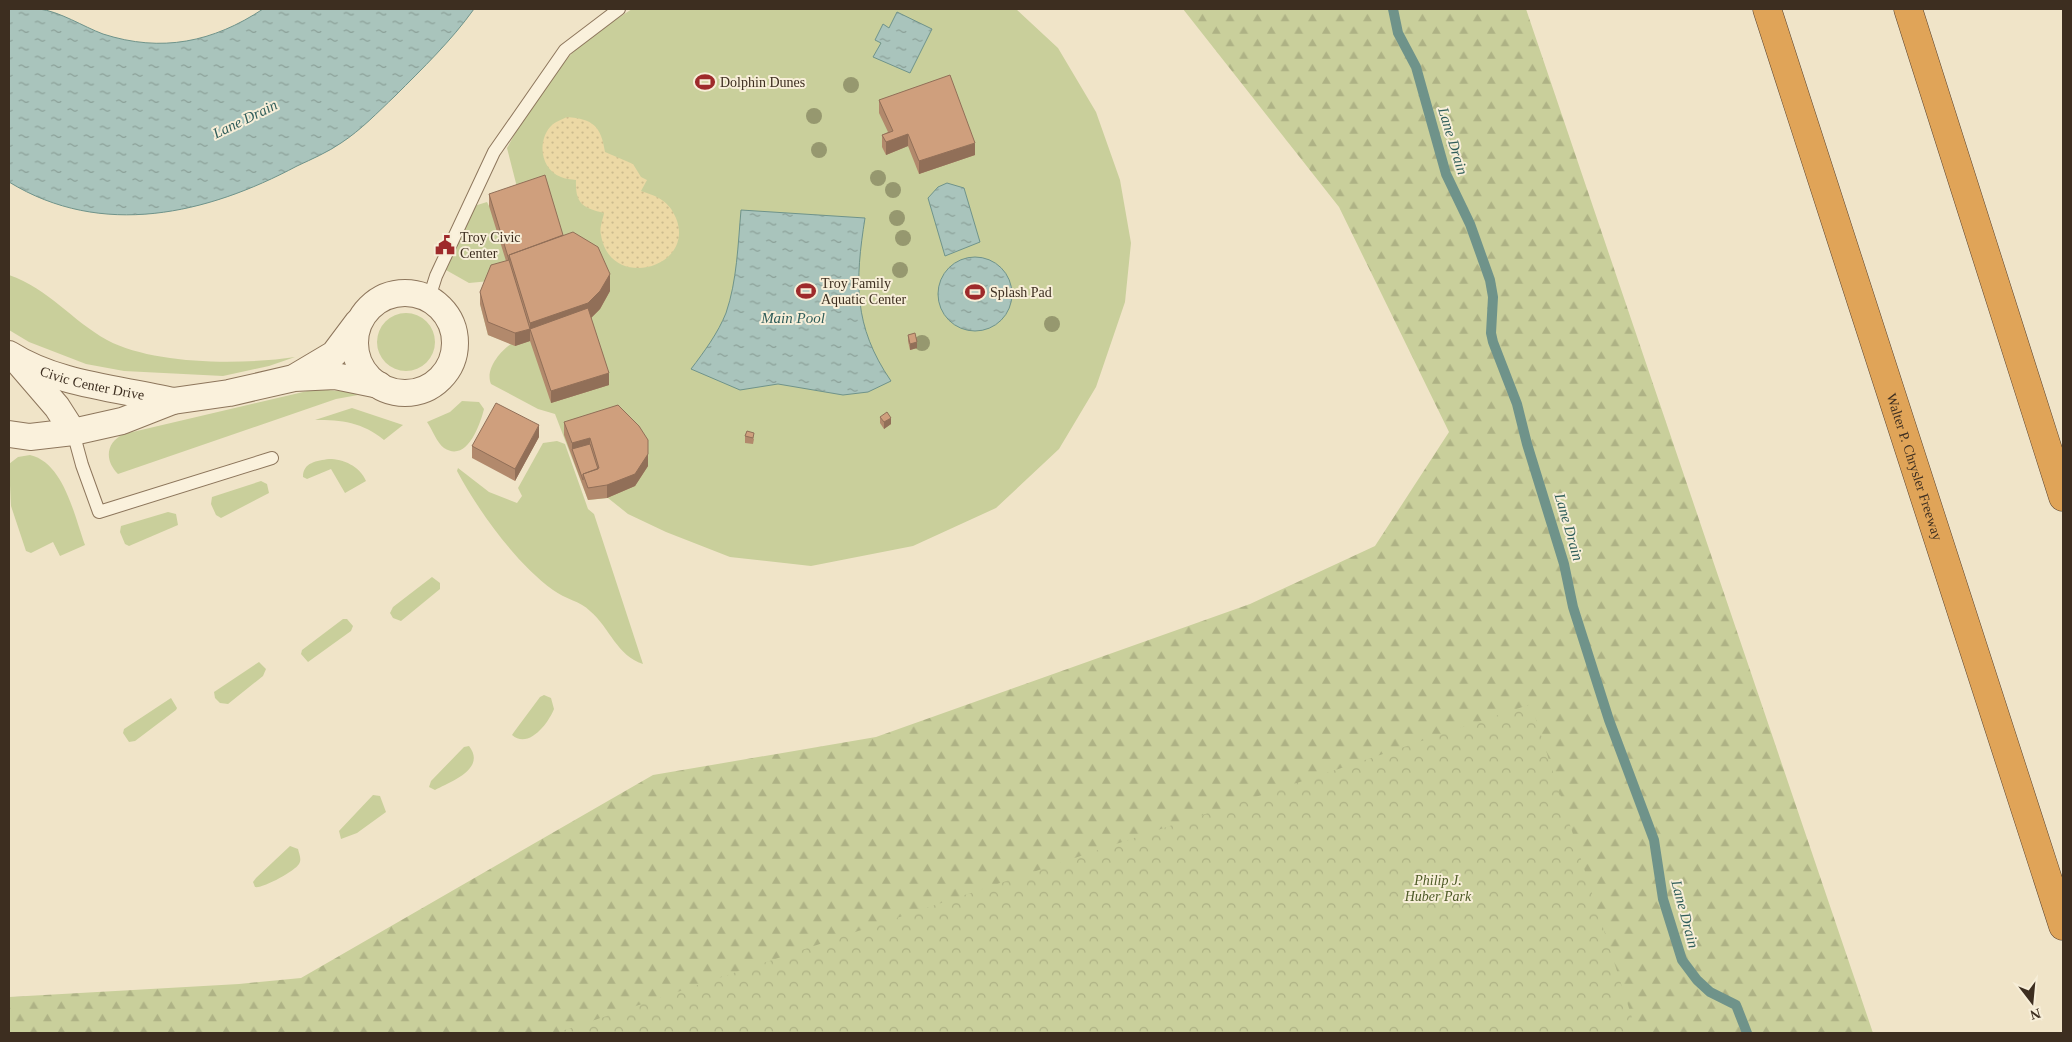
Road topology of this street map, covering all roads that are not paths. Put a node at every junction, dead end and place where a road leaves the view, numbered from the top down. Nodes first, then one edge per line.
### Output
1 (619, 9) edge
2 (1767, 9) edge
3 (1908, 9) edge
4 (429, 298) junction
5 (361, 318) junction
6 (11, 359) edge
7 (294, 378) junction
8 (378, 385) junction
9 (173, 401) junction
10 (73, 432) junction
11 (9, 434) edge
12 (272, 458) dead end
13 (2063, 497) edge
14 (2063, 926) edge

1 - 4 lane
2 - 14 highway, Walter P. Chrysler Freeway
3 - 13 highway
4 - 5 street
4 - 8 street
5 - 7 street
5 - 8 street
6 - 9 street, Civic Center Drive
6 - 10 street, Civic Center Drive
7 - 8 street
7 - 9 street, Civic Center Drive
9 - 10 street, Civic Center Drive
10 - 11 street, Civic Center Drive
10 - 12 lane

